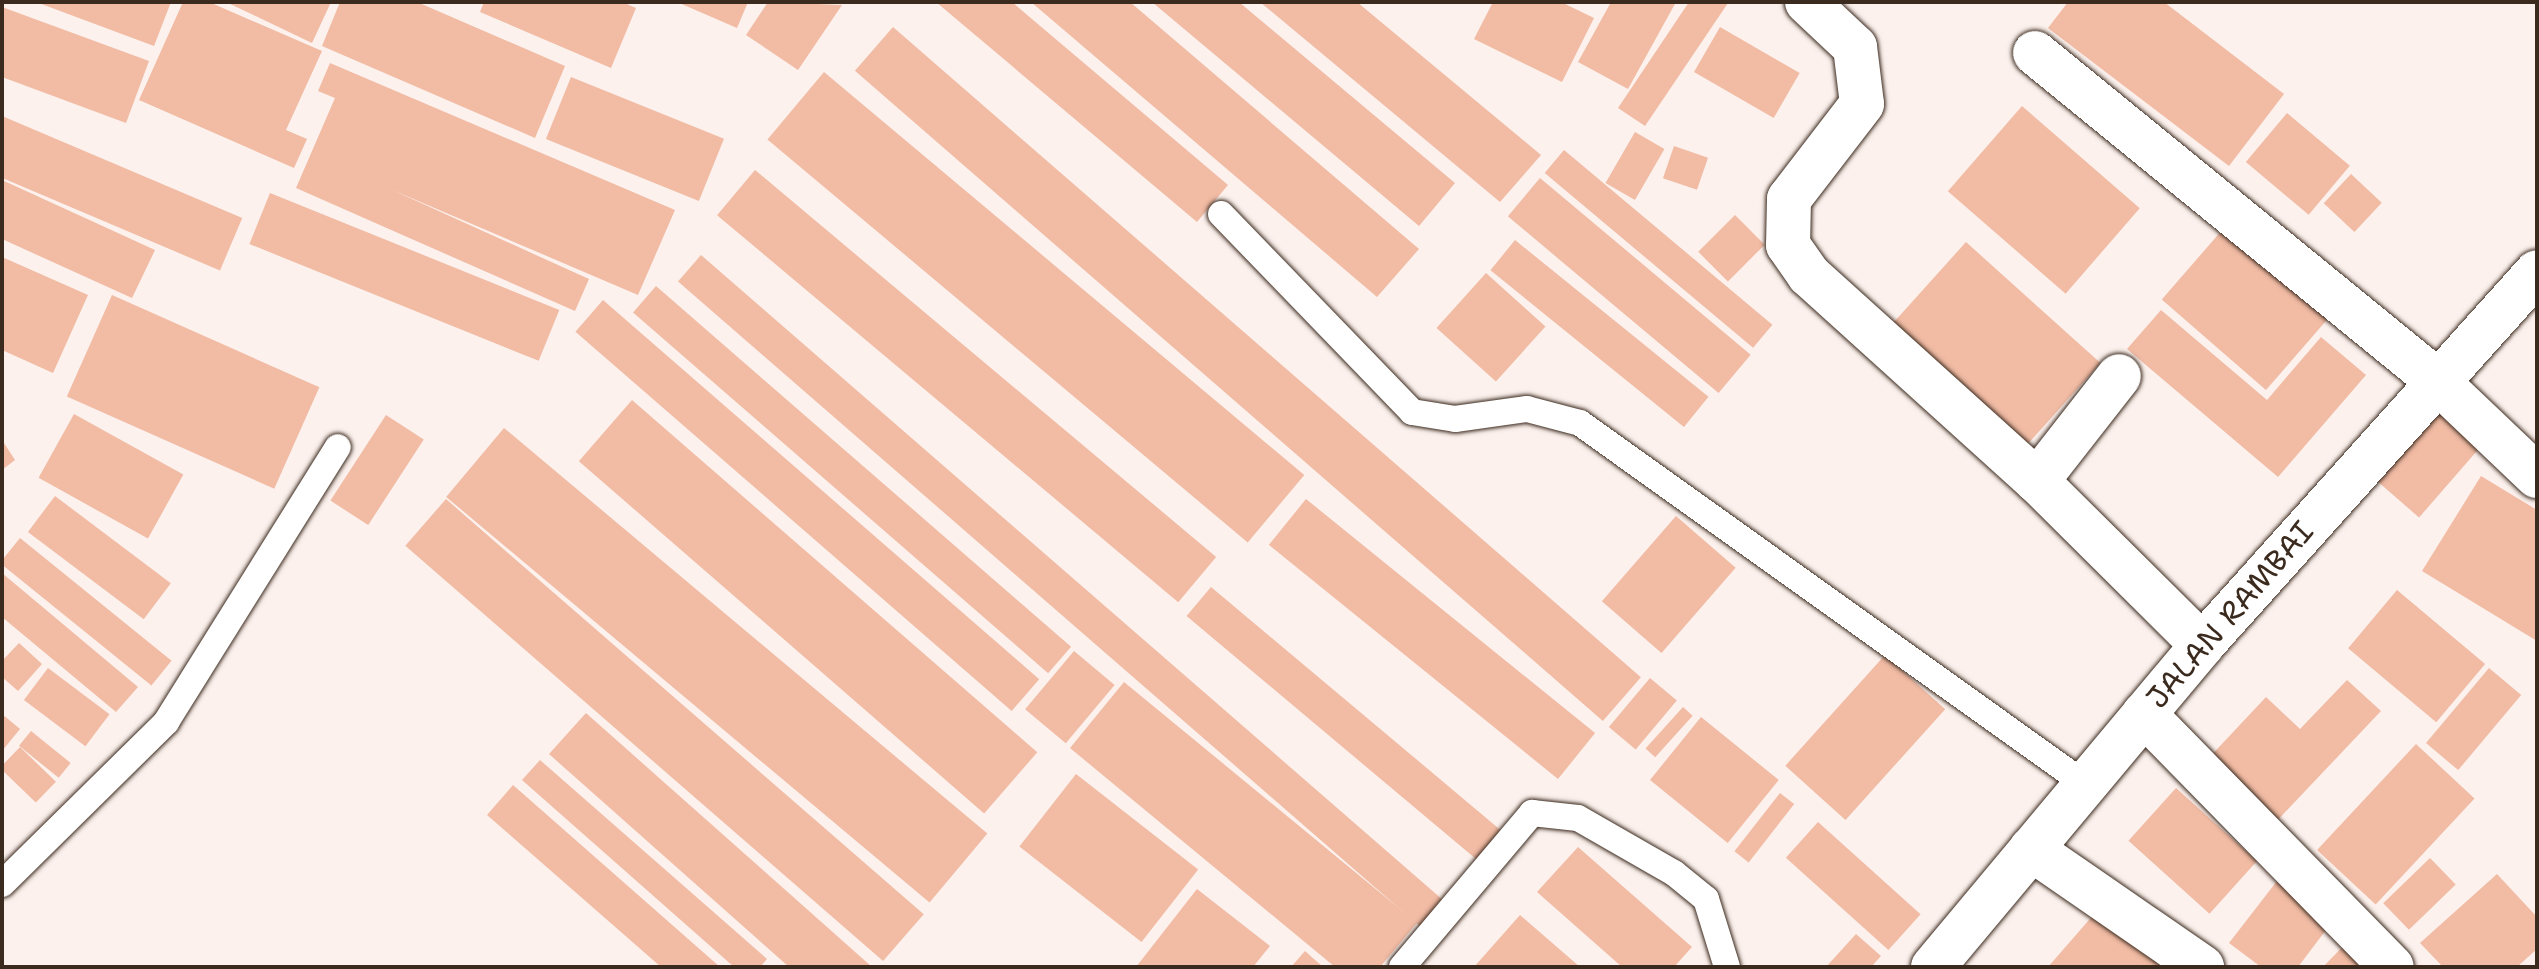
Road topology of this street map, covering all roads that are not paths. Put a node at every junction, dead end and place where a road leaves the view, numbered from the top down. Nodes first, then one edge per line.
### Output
1 (1807, 2) edge
2 (2035, 53) dead end
3 (1221, 214) dead end
4 (2537, 272) edge
5 (2119, 376) dead end
6 (2435, 379) junction
7 (338, 447) dead end
8 (2533, 465) edge
9 (2037, 481) junction
10 (2202, 645) junction
11 (2144, 714) junction
12 (2085, 784) junction
13 (2031, 849) junction
14 (2, 884) edge
15 (1402, 967) edge
16 (1727, 967) edge
17 (1933, 967) edge
18 (2202, 967) edge
19 (2392, 967) edge

1 - 9 street
2 - 6 street
3 - 12 lane
4 - 6 street, JALAN RAMBAI
5 - 9 street
6 - 8 street
6 - 10 street, JALAN RAMBAI
7 - 14 lane
9 - 10 street
10 - 11 street, JALAN RAMBAI
11 - 12 street, JALAN RAMBAI
11 - 19 street
12 - 13 street, JALAN RAMBAI
13 - 17 street, JALAN RAMBAI
13 - 18 street
15 - 16 lane

